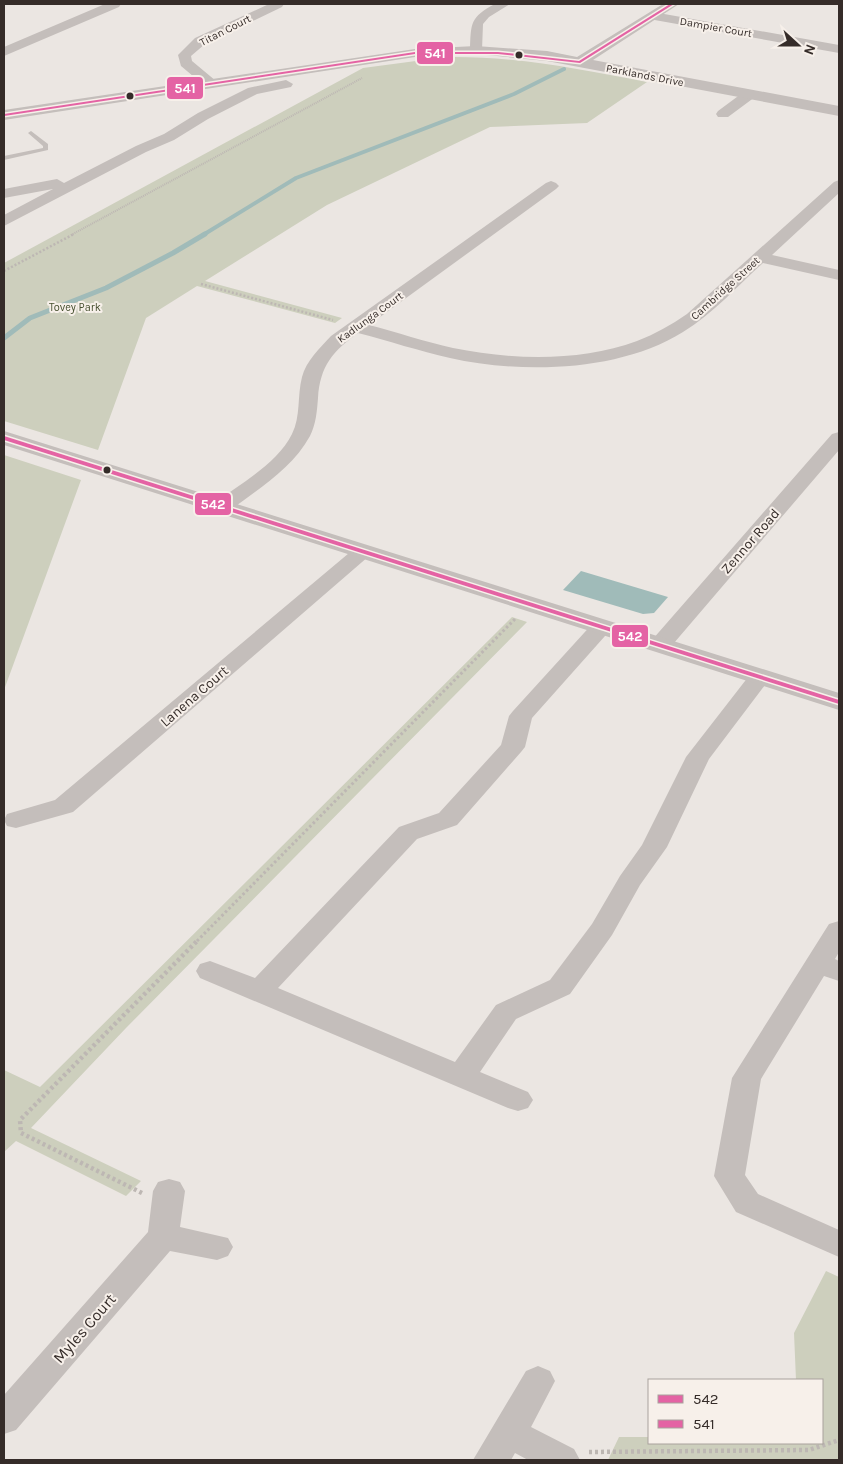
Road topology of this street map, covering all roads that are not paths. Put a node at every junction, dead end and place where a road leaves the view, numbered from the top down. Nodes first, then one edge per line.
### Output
1 (115, 4) edge
2 (278, 4) edge
3 (504, 4) edge
4 (672, 4) edge
5 (653, 16) junction
6 (839, 49) edge
7 (476, 50) junction
8 (4, 52) edge
9 (580, 62) junction
10 (211, 84) junction
11 (286, 84) dead end
12 (750, 94) junction
13 (839, 111) edge
14 (723, 114) dead end
15 (4, 115) edge
16 (31, 133) dead end
17 (4, 158) edge
18 (78, 181) junction
19 (839, 185) edge
20 (551, 186) dead end
21 (4, 194) edge
22 (4, 221) edge
23 (759, 257) junction
24 (839, 275) edge
25 (356, 327) junction
26 (4, 438) edge
27 (839, 438) edge
28 (222, 507) junction
29 (362, 552) junction
30 (602, 627) junction
31 (660, 645) junction
32 (760, 677) junction
33 (839, 702) edge
34 (16, 820) dead end
35 (839, 930) edge
36 (828, 967) edge
37 (210, 971) dead end
38 (259, 990) junction
39 (461, 1076) junction
40 (518, 1100) dead end
41 (839, 1244) edge
42 (217, 1247) dead end
43 (538, 1381) dead end
44 (4, 1420) edge
45 (500, 1447) edge
46 (572, 1456) edge

1 - 8 street
2 - 10 street, Titan Court
3 - 7 street
4 - 5 street
5 - 6 street, Dampier Court
5 - 9 street
7 - 9 street, Parklands Drive
7 - 10 street, Parklands Drive
9 - 12 street, Parklands Drive
10 - 15 street, Parklands Drive
11 - 18 street
12 - 13 street, Parklands Drive
12 - 14 street
16 - 17 lane
18 - 21 street
18 - 22 street
19 - 23 street, Cambridge Street
20 - 25 street, Kadlunga Court
23 - 24 street
23 - 25 street, Cambridge Street
25 - 28 street, Kadlunga Court
26 - 28 street
27 - 31 street, Zennor Road
28 - 29 street
29 - 30 street
29 - 34 street, Lanena Court
30 - 31 street
30 - 38 street
31 - 32 street
32 - 33 street
32 - 39 street
35 - 36 street
36 - 41 street
37 - 38 street
38 - 39 street
39 - 40 street
42 - 44 street, Myles Court
43 - 45 street
45 - 46 street

